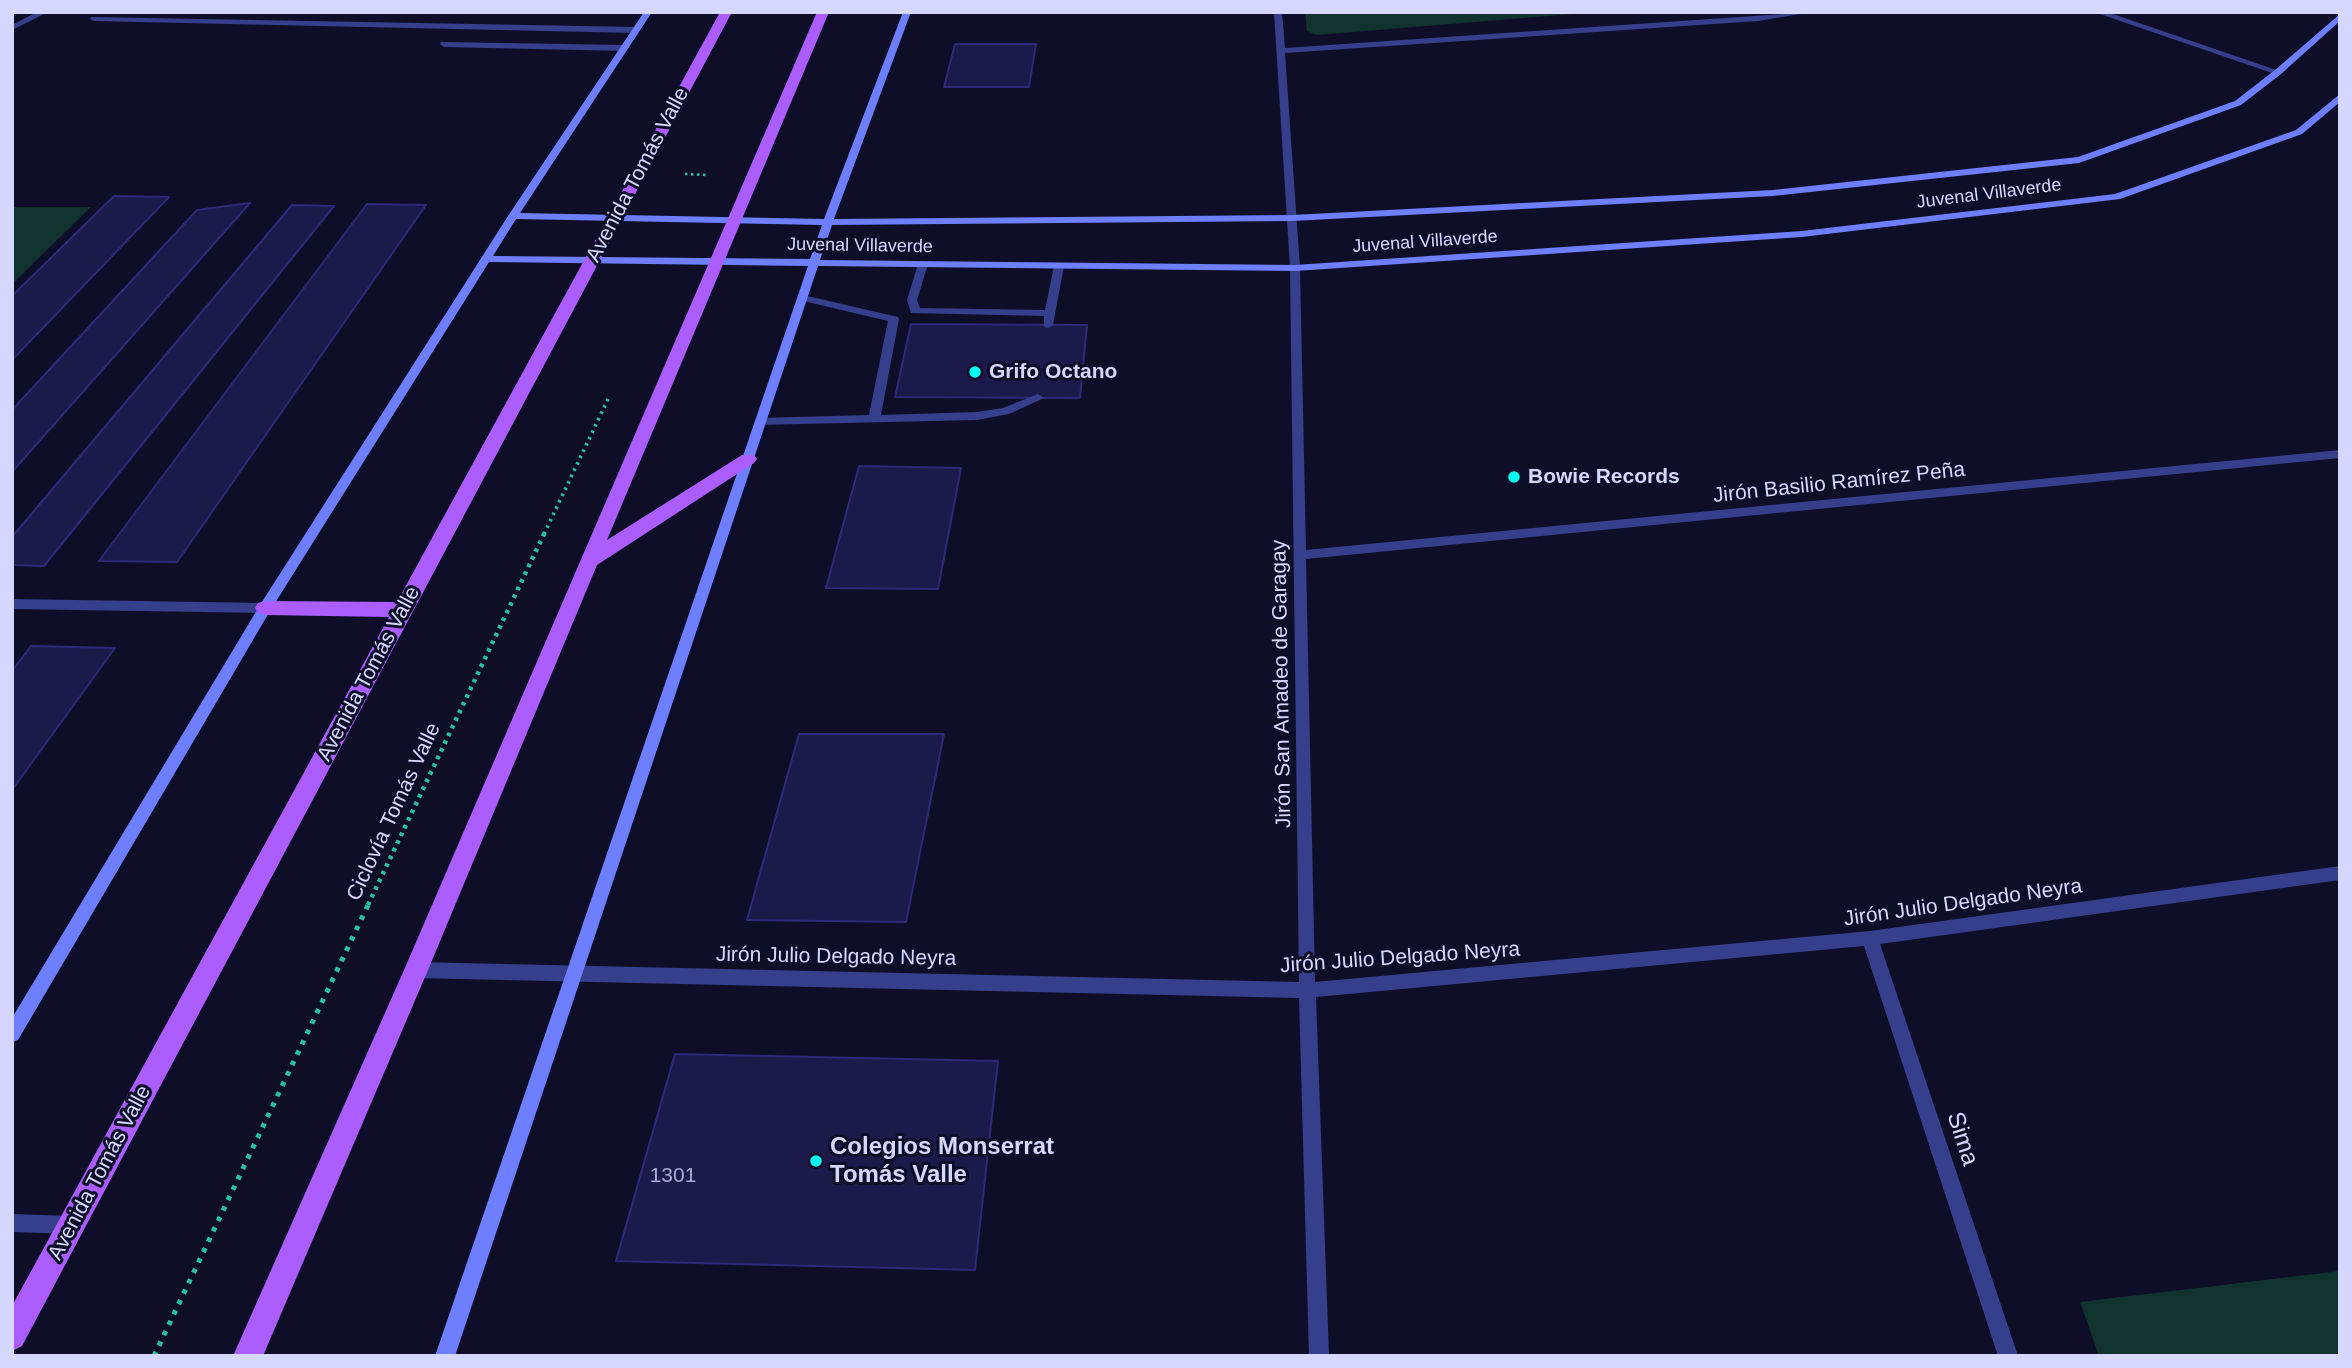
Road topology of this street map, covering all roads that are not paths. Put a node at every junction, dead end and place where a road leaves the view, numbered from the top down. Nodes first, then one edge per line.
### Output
1 (44, 12) edge
2 (648, 12) edge
3 (726, 12) edge
4 (823, 12) edge
5 (907, 12) edge
6 (1278, 12) edge
7 (1809, 12) edge
8 (2098, 12) edge
9 (2340, 16) edge
10 (94, 19) dead end
11 (12, 28) edge
12 (636, 30) junction
13 (444, 44) dead end
14 (625, 48) junction
15 (1282, 51) junction
16 (2278, 72) junction
17 (2340, 97) edge
18 (513, 216) junction
19 (615, 218) junction
20 (1292, 218) junction
21 (733, 220) junction
22 (828, 222) junction
23 (486, 259) junction
24 (592, 261) junction
25 (716, 262) junction
26 (814, 263) junction
27 (923, 264) junction
28 (1059, 266) junction
29 (1295, 268) junction
30 (803, 298) junction
31 (915, 312) junction
32 (894, 319) junction
33 (1038, 398) dead end
34 (874, 420) junction
35 (760, 422) junction
36 (2340, 454) edge
37 (748, 459) junction
38 (1300, 555) junction
39 (591, 560) junction
40 (12, 604) edge
41 (265, 608) junction
42 (404, 610) junction
43 (2340, 873) edge
44 (1870, 938) junction
45 (416, 970) junction
46 (572, 973) junction
47 (1307, 990) junction
48 (12, 1034) edge
49 (12, 1223) edge
50 (72, 1225) junction
51 (12, 1336) edge
52 (248, 1356) edge
53 (444, 1356) edge
54 (1319, 1356) edge
55 (2008, 1356) edge

1 - 11 street
2 - 12 street
3 - 19 main road, Avenida Tomás Valle
4 - 21 main road
5 - 22 street
6 - 15 street, Jirón San Amadeo de Garagay
7 - 15 street
8 - 16 street
9 - 16 street, Juvenal Villaverde
10 - 12 street
12 - 14 street
13 - 14 street
14 - 18 street
15 - 20 street, Jirón San Amadeo de Garagay
16 - 20 street, Juvenal Villaverde
17 - 29 street, Juvenal Villaverde
18 - 19 street, Juvenal Villaverde
18 - 23 street
19 - 21 street, Juvenal Villaverde
19 - 24 main road, Avenida Tomás Valle
20 - 22 street, Juvenal Villaverde
20 - 29 street, Jirón San Amadeo de Garagay
21 - 22 street, Juvenal Villaverde
21 - 25 main road
22 - 26 street
23 - 24 street, Juvenal Villaverde
23 - 41 street
24 - 25 street, Juvenal Villaverde
24 - 42 main road, Avenida Tomás Valle
25 - 26 street, Juvenal Villaverde
25 - 39 main road
26 - 27 street, Juvenal Villaverde
26 - 30 street
27 - 28 street, Juvenal Villaverde
27 - 31 street
28 - 29 street, Juvenal Villaverde
28 - 31 street
29 - 38 street, Jirón San Amadeo de Garagay
30 - 32 street
30 - 35 street
31 - 32 street
32 - 34 street
33 - 34 street
34 - 35 street
35 - 37 street
36 - 38 street, Jirón Basilio Ramírez Peña
37 - 39 main road
37 - 46 street
38 - 47 street, Jirón San Amadeo de Garagay
39 - 45 main road
40 - 41 street
41 - 42 main road
41 - 48 street
42 - 50 main road, Avenida Tomás Valle
43 - 44 street, Jirón Julio Delgado Neyra
44 - 47 street, Jirón Julio Delgado Neyra
44 - 55 street, Sima
45 - 46 street, Jirón Julio Delgado Neyra
45 - 52 main road
46 - 47 street, Jirón Julio Delgado Neyra
46 - 53 street
47 - 54 street, Jirón San Amadeo de Garagay
49 - 50 street
50 - 51 main road, Avenida Tomás Valle

